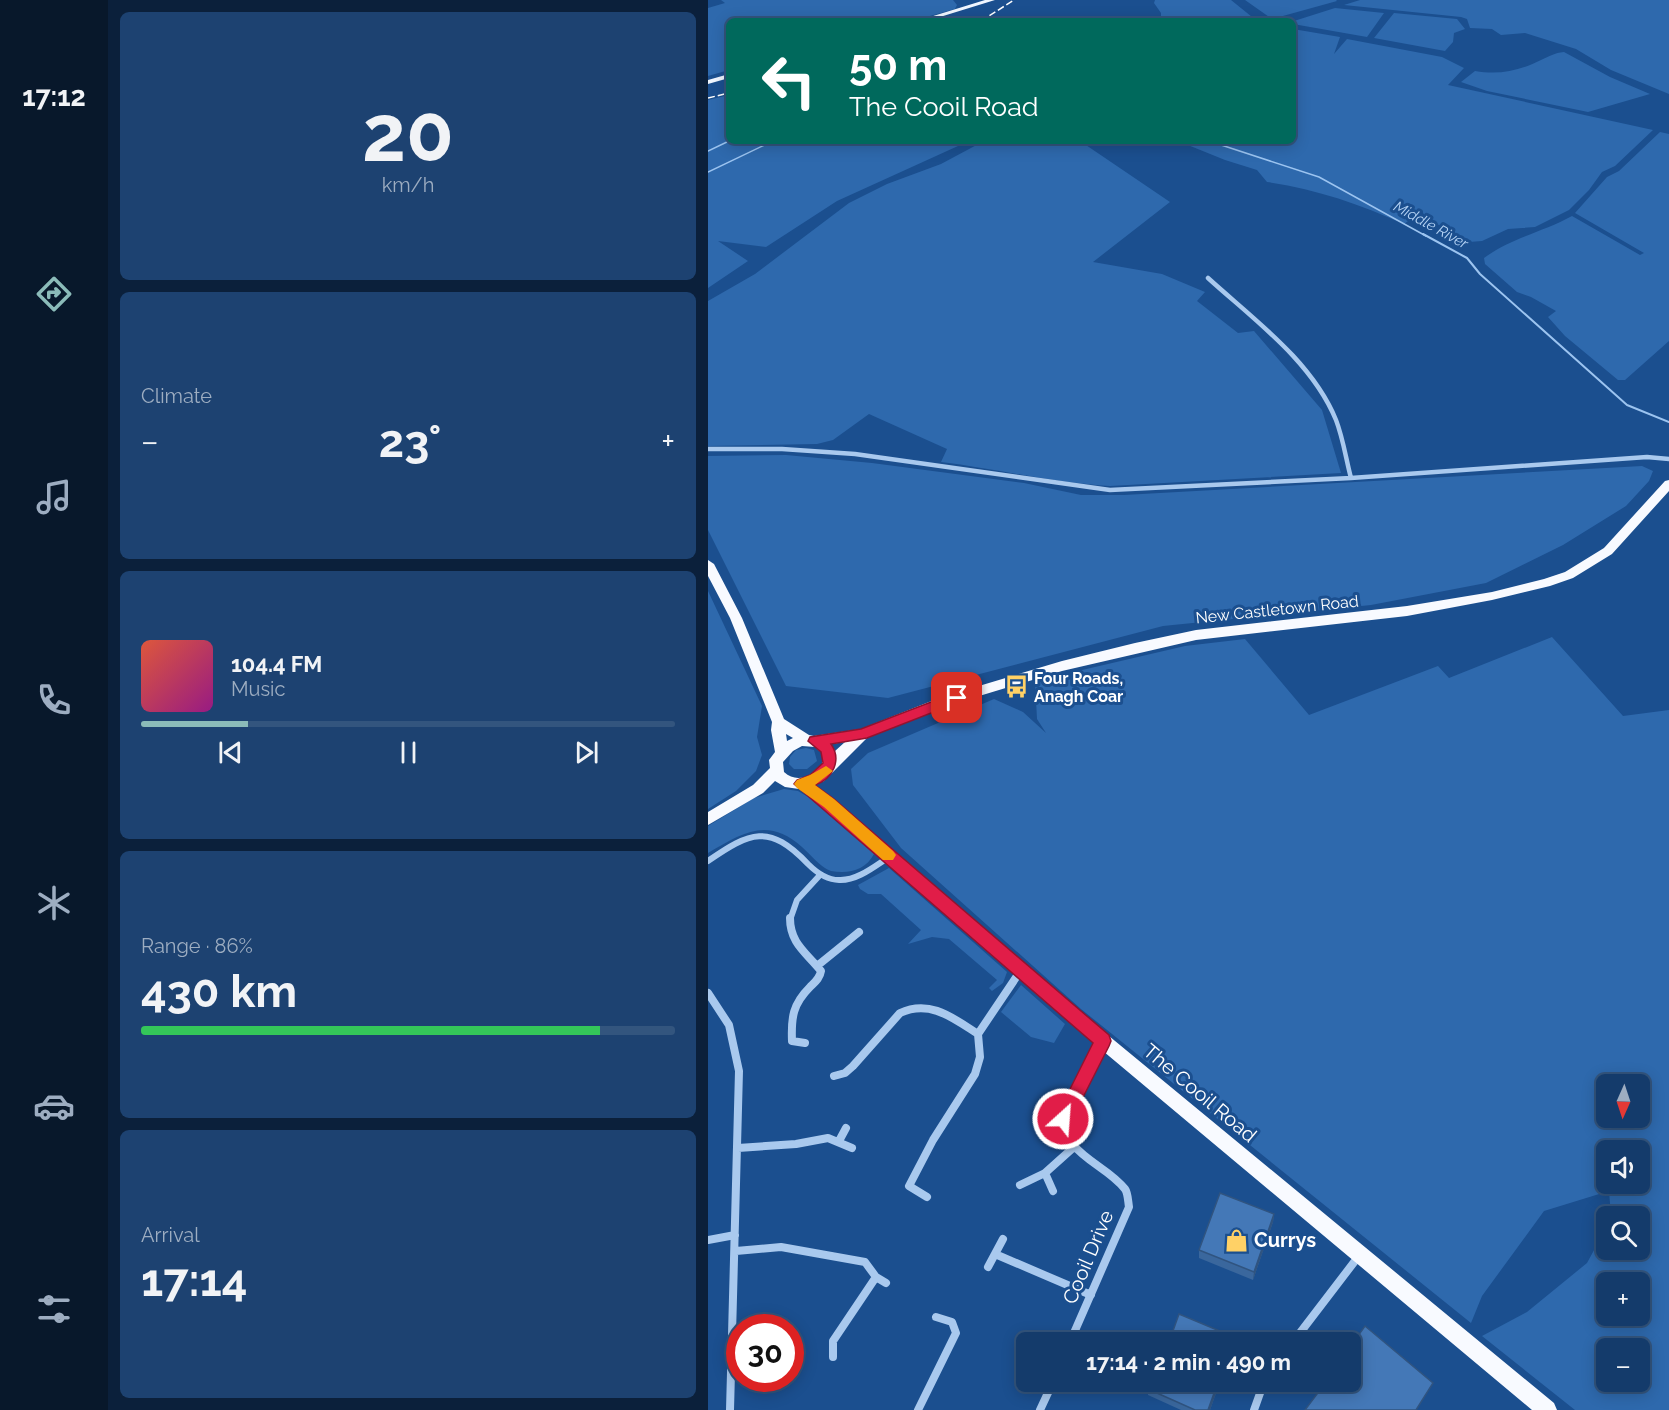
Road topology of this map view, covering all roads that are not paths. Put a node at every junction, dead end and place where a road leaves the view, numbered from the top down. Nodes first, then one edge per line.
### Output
1 (992, 0) edge
2 (930, 18) edge
3 (726, 77) edge
4 (708, 82) edge
5 (1208, 278) dead end
6 (708, 448) edge
7 (1669, 459) edge
8 (1351, 478) junction
9 (1669, 484) edge
10 (708, 564) edge
11 (780, 722) junction
12 (862, 734) junction
13 (811, 741) junction
14 (782, 751) junction
15 (826, 769) junction
16 (776, 770) junction
17 (795, 783) junction
18 (758, 789) junction
19 (829, 803) junction
20 (708, 819) edge
21 (889, 856) junction
22 (708, 861) edge
23 (820, 875) junction
24 (859, 932) dead end
25 (817, 966) junction
26 (1021, 970) junction
27 (708, 993) edge
28 (978, 1034) junction
29 (1103, 1041) junction
30 (805, 1043) dead end
31 (834, 1076) dead end
32 (846, 1128) dead end
33 (839, 1141) junction
34 (1074, 1147) junction
35 (738, 1148) junction
36 (852, 1148) dead end
37 (1045, 1173) junction
38 (1020, 1185) dead end
39 (1053, 1191) dead end
40 (927, 1197) dead end
41 (735, 1235) junction
42 (1004, 1239) dead end
43 (708, 1240) edge
44 (736, 1251) junction
45 (995, 1254) junction
46 (1359, 1256) junction
47 (988, 1267) dead end
48 (876, 1277) junction
49 (886, 1283) dead end
50 (1091, 1295) junction
51 (936, 1317) dead end
52 (1074, 1332) edge
53 (1301, 1332) edge
54 (833, 1357) dead end
55 (1048, 1392) edge
56 (1260, 1392) edge
57 (730, 1410) edge
58 (918, 1410) edge
59 (1040, 1410) edge
60 (1254, 1410) edge
61 (1547, 1410) edge

1 - 2 main road
3 - 4 main road
5 - 8 street
6 - 8 street
7 - 8 street
9 - 12 highway, New Castletown Road
10 - 11 highway
11 - 13 highway
11 - 14 highway
12 - 13 highway
12 - 15 highway
13 - 14 highway
13 - 15 highway
14 - 16 highway
15 - 17 highway
15 - 19 highway
16 - 17 highway
16 - 18 highway
17 - 18 highway
17 - 19 highway, The Cooil Road
18 - 20 highway
19 - 21 highway, The Cooil Road
21 - 23 street
21 - 26 highway, The Cooil Road
22 - 23 street
23 - 25 street
24 - 25 street
25 - 30 street
26 - 28 street
26 - 29 highway, The Cooil Road
27 - 35 street
28 - 31 street
28 - 40 street
29 - 34 street, Cooil Drive
29 - 46 highway, The Cooil Road
32 - 33 street
33 - 35 street
33 - 36 street
34 - 37 street
34 - 50 street, Cooil Drive
35 - 41 street
37 - 38 street
37 - 39 street
41 - 43 street
41 - 44 street
42 - 45 street
44 - 48 street
44 - 57 street
45 - 47 street
45 - 50 street
46 - 53 street
46 - 61 highway, The Cooil Road
48 - 49 street
48 - 54 street
50 - 52 street, Cooil Drive
51 - 58 street
55 - 59 street
56 - 60 street

